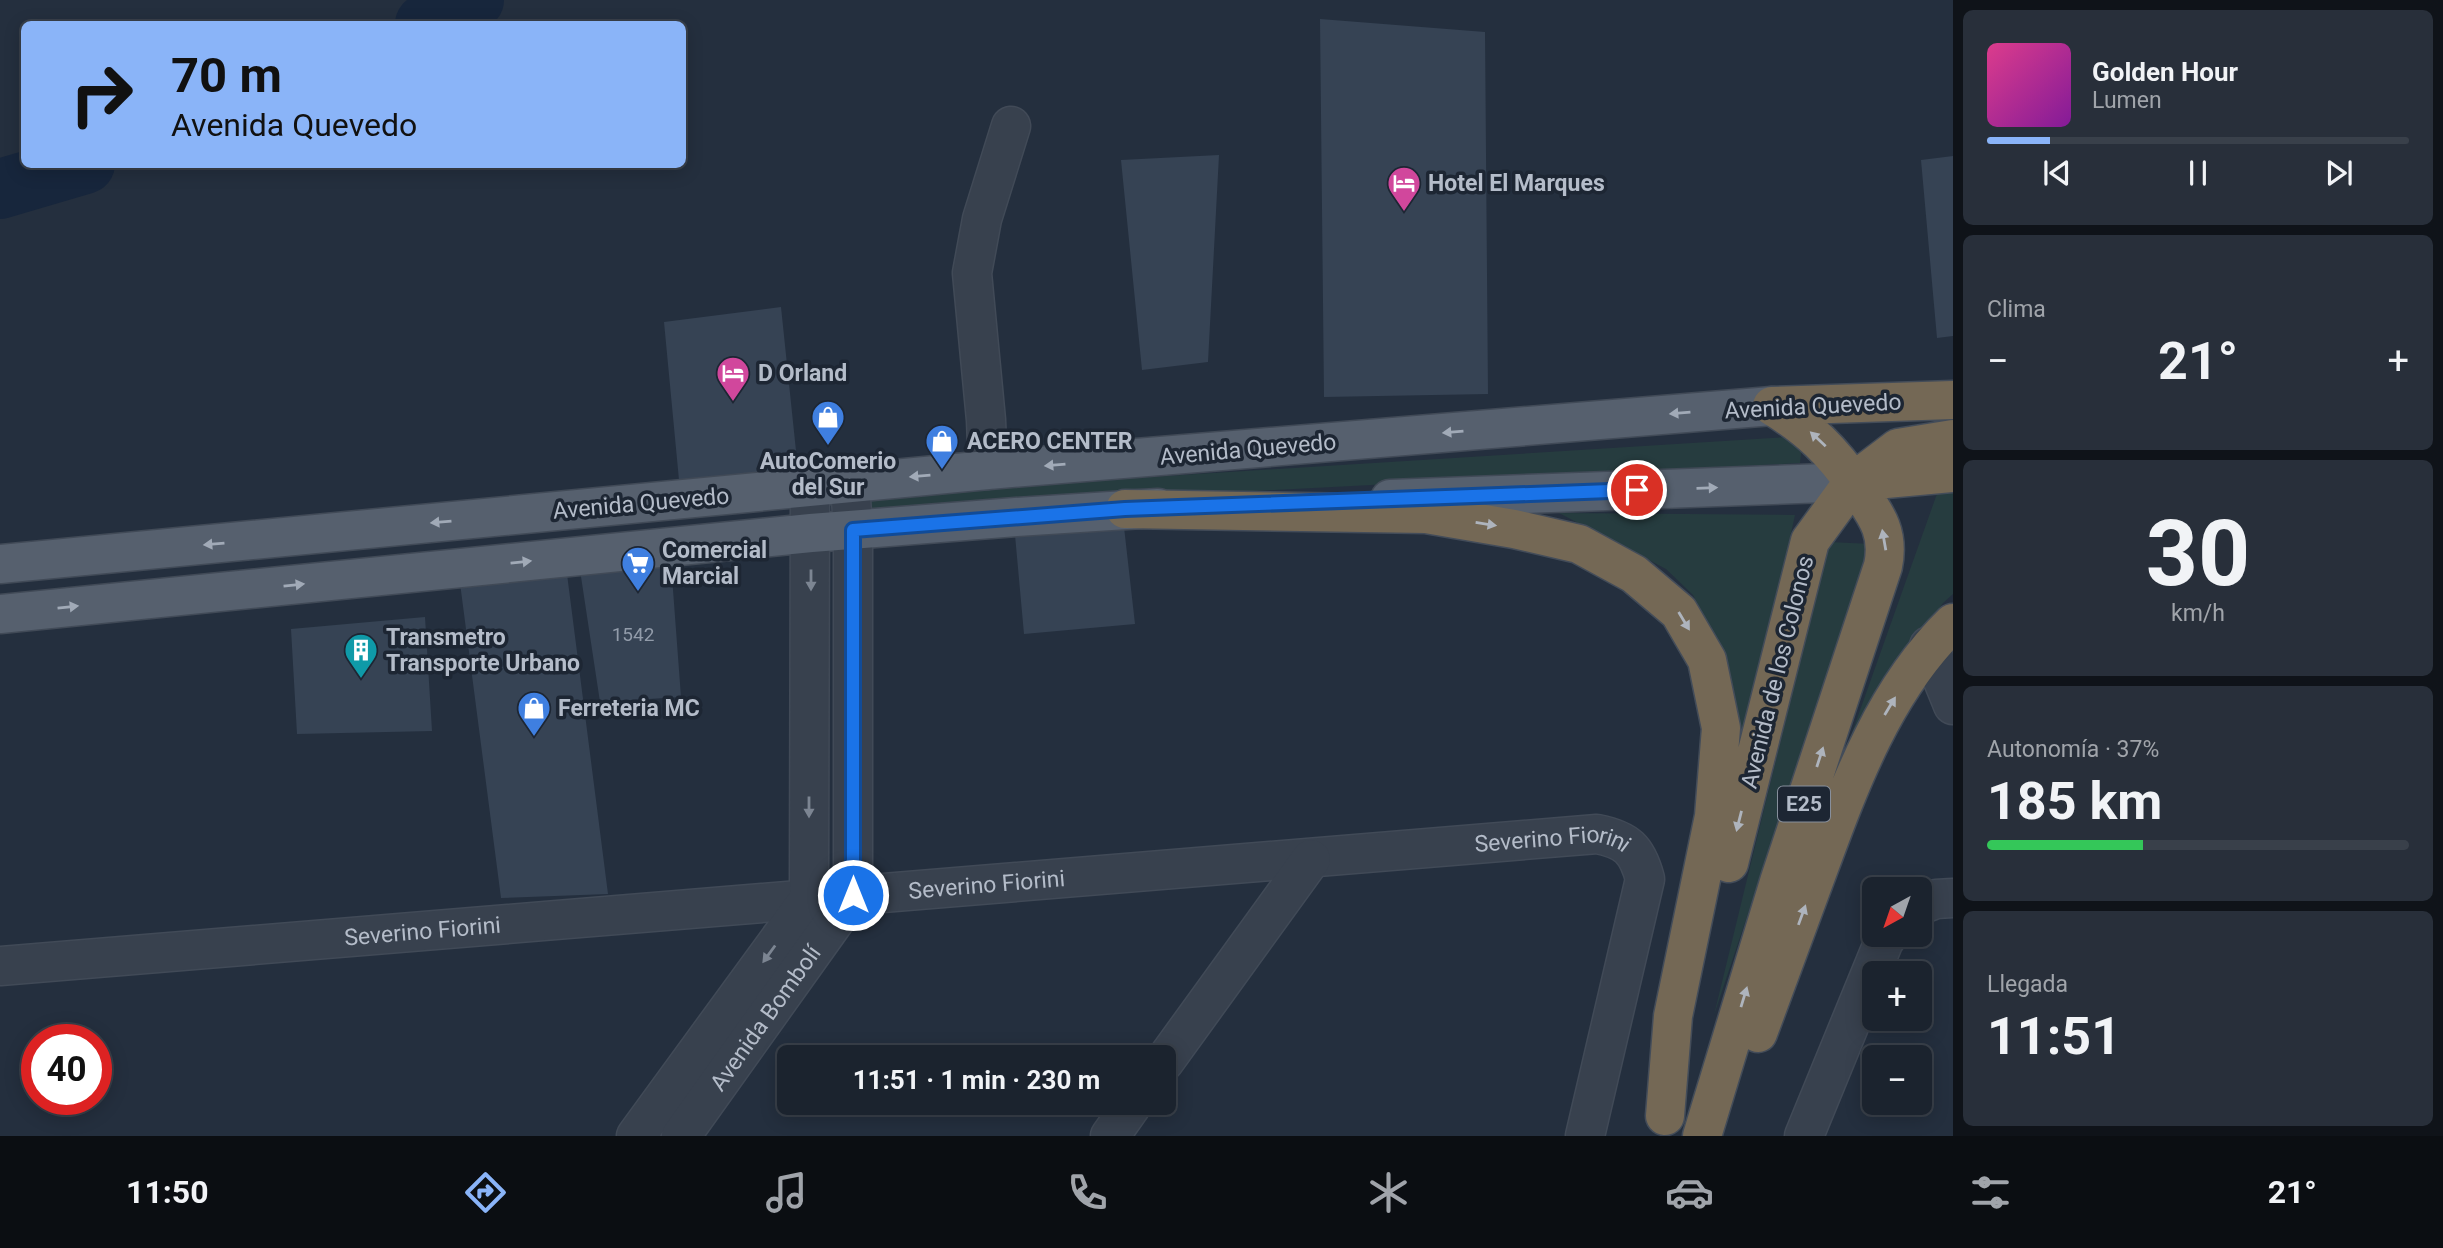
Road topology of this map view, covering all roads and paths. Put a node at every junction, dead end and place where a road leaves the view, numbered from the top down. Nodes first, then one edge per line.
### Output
1 (1011, 127) dead end
2 (1953, 400) edge
3 (1772, 406) junction
4 (1953, 439) edge
5 (988, 470) junction
6 (1953, 473) edge
7 (1853, 482) junction
8 (850, 483) junction
9 (810, 487) junction
10 (1125, 509) junction
11 (853, 530) junction
12 (811, 534) junction
13 (0, 564) edge
14 (0, 614) edge
15 (1941, 635) edge
16 (1953, 705) edge
17 (1311, 859) junction
18 (853, 895) junction
19 (1953, 898) edge
20 (809, 899) junction
21 (1932, 900) edge
22 (1882, 947) edge
23 (0, 967) edge
24 (1176, 1045) edge
25 (1125, 1115) edge
26 (1662, 1126) edge
27 (1703, 1134) edge
28 (636, 1136) edge
29 (681, 1136) edge
30 (1110, 1136) edge
31 (1585, 1136) edge
32 (1804, 1136) edge

1 - 5 street
2 - 3 highway, Avenida Quevedo
3 -> 5 main road, Avenida Quevedo
7 -> 3 highway
4 - 7 highway, Avenida de los Colonos
5 -> 8 main road, Avenida Quevedo
6 - 7 highway, Avenida Quevedo
10 -> 7 main road, Avenida Quevedo
7 -> 26 highway, Avenida de los Colonos / E25
27 -> 7 highway, E25
8 - 9 main road, Avenida Quevedo
8 - 11 street
9 - 12 street
9 -> 13 main road, Avenida Quevedo
10 - 11 main road, Avenida Quevedo
10 -> 26 highway
11 - 12 main road, Avenida Quevedo
11 - 18 street
14 -> 12 main road, Avenida Quevedo
12 -> 20 street
15 - 16 street
27 -> 15 highway
17 - 18 street, Severino Fiorini
17 - 24 street
17 - 31 street, Severino Fiorini
18 - 20 street, Severino Fiorini
18 - 29 street, Avenida Bombolí
19 - 21 street
20 - 23 street, Severino Fiorini
20 -> 28 street, Avenida Bombolí
22 - 32 street
25 - 30 street

